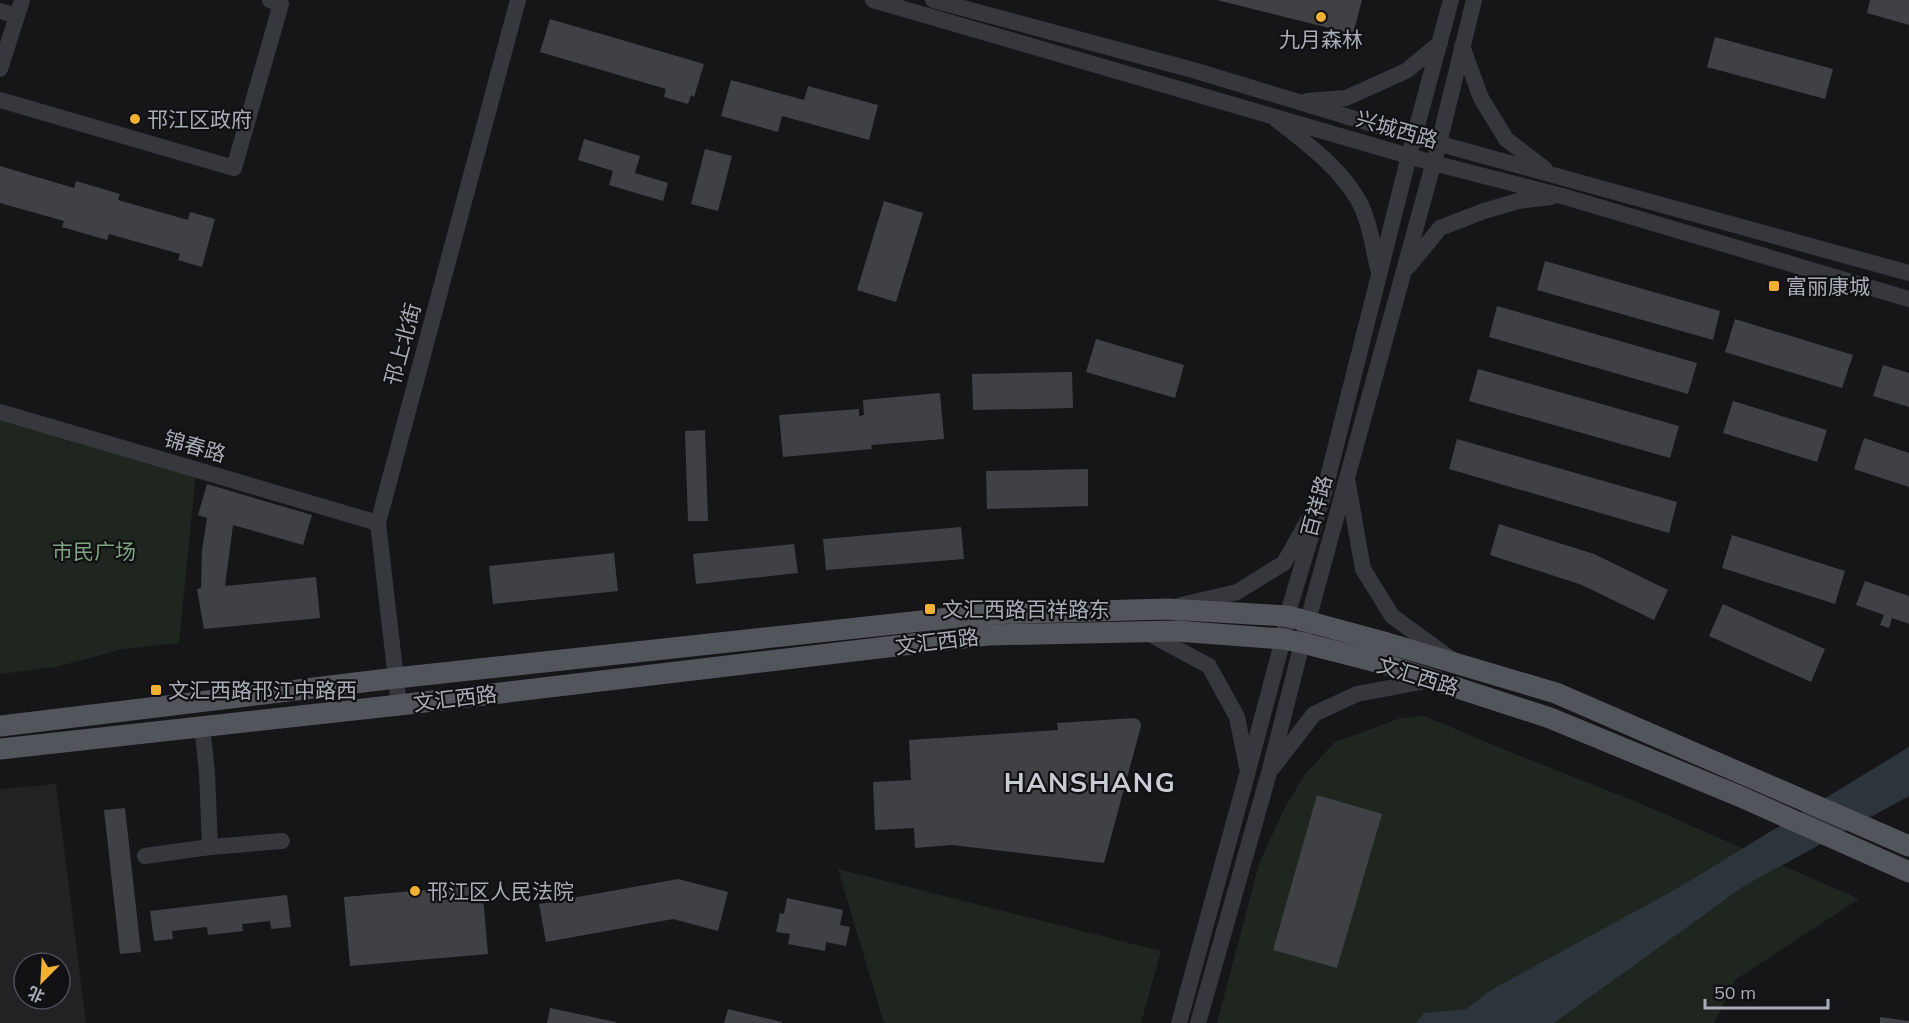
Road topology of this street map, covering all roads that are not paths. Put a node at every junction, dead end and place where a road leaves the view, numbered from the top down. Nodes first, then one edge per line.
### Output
1 (270, 0) edge
2 (518, 0) edge
3 (873, 0) edge
4 (933, 0) edge
5 (1451, 0) edge
6 (1474, 0) edge
7 (20, 8) edge
8 (0, 11) edge
9 (1440, 43) junction
10 (1462, 46) junction
11 (0, 69) edge
12 (0, 100) edge
13 (1298, 102) junction
14 (1272, 115) junction
15 (1415, 137) junction
16 (1439, 143) junction
17 (1409, 156) junction
18 (1433, 163) junction
19 (1553, 174) junction
20 (1562, 196) junction
21 (1403, 273) junction
22 (1909, 273) edge
23 (1379, 275) junction
24 (1909, 299) edge
25 (0, 412) edge
26 (1347, 477) junction
27 (1324, 493) junction
28 (378, 523) junction
29 (1167, 609) junction
30 (1287, 616) junction
31 (1308, 620) junction
32 (1145, 632) junction
33 (1283, 639) junction
34 (1304, 643) junction
35 (1456, 663) junction
36 (396, 678) junction
37 (1432, 680) junction
38 (399, 705) junction
39 (0, 726) edge
40 (202, 726) junction
41 (0, 749) edge
42 (1248, 771) junction
43 (1269, 773) junction
44 (282, 841) dead end
45 (1905, 844) edge
46 (210, 847) junction
47 (145, 856) dead end
48 (1909, 872) edge
49 (1179, 1023) edge
50 (1198, 1023) edge

1 - 12 street
2 - 28 street, 邗上北街
3 - 14 street, 兴城西路
4 - 13 street, 兴城西路
5 - 9 street, 百祥路
6 - 10 street, 百祥路
7 - 8 street
7 - 11 street
9 - 13 street
9 - 15 street, 百祥路
10 - 16 street, 百祥路
10 - 19 street
13 - 15 street, 兴城西路
14 - 17 street, 兴城西路
14 - 23 street
15 - 16 street, 兴城西路
15 - 17 street, 百祥路
16 - 18 street, 百祥路
16 - 19 street, 兴城西路
17 - 18 street, 兴城西路
17 - 23 street, 百祥路
18 - 20 street, 兴城西路
18 - 21 street, 百祥路
19 - 22 street, 兴城西路
20 - 21 street
20 - 24 street, 兴城西路
21 - 26 street, 百祥路
23 - 27 street, 百祥路
25 - 28 street, 锦春路
26 - 31 street, 百祥路
26 - 35 street
27 - 29 street
27 - 30 street, 百祥路
28 - 36 street, 邗上北街
29 - 30 main road, 文汇西路
29 - 36 main road, 文汇西路
30 - 31 main road, 文汇西路
30 - 33 street, 百祥路
31 - 34 street, 百祥路
31 - 35 main road, 文汇西路
32 - 33 main road, 文汇西路
32 - 38 main road, 文汇西路
32 - 42 street
33 - 34 main road, 文汇西路
33 - 42 street, 百祥路
34 - 37 main road, 文汇西路
34 - 43 street, 百祥路
35 - 45 main road, 文汇西路
36 - 38 street, 邗上北街
36 - 39 main road, 文汇西路
37 - 43 street
37 - 48 main road, 文汇西路
38 - 40 main road, 文汇西路
40 - 41 main road, 文汇西路
40 - 46 street
42 - 49 street, 百祥路
43 - 50 street, 百祥路
44 - 46 street
46 - 47 street

